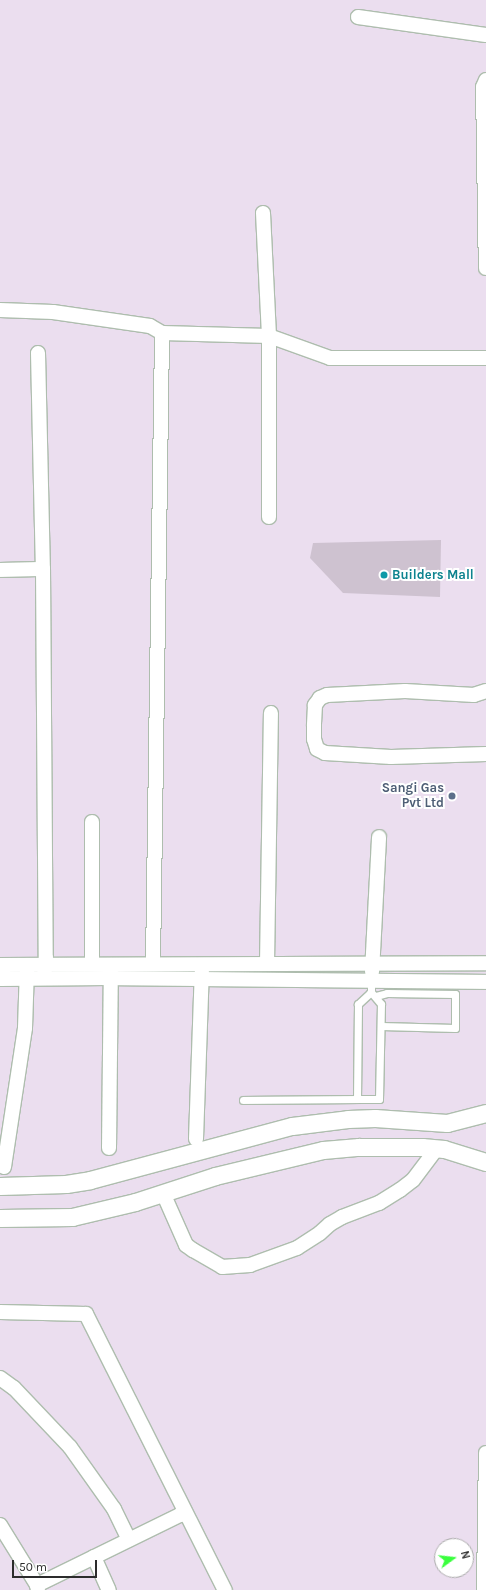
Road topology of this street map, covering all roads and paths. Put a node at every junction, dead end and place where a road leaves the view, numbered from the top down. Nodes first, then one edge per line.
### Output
1 (358, 17) dead end
2 (486, 35) edge
3 (486, 80) edge
4 (263, 213) dead end
5 (486, 268) edge
6 (0, 310) edge
7 (162, 333) junction
8 (269, 336) junction
9 (38, 353) dead end
10 (486, 358) edge
11 (269, 517) dead end
12 (43, 569) junction
13 (0, 570) edge
14 (486, 691) edge
15 (271, 713) dead end
16 (486, 754) edge
17 (92, 822) dead end
18 (379, 837) dead end
19 (372, 963) junction
20 (486, 963) edge
21 (92, 964) junction
22 (153, 964) junction
23 (203, 964) junction
24 (266, 964) junction
25 (0, 965) edge
26 (111, 971) junction
27 (27, 972) junction
28 (45, 972) junction
29 (0, 979) edge
30 (202, 979) junction
31 (486, 982) edge
32 (373, 989) junction
33 (381, 1026) junction
34 (357, 1099) junction
35 (243, 1100) dead end
36 (486, 1113) edge
37 (447, 1123) junction
38 (196, 1139) dead end
39 (109, 1148) dead end
40 (440, 1149) junction
41 (486, 1162) edge
42 (4, 1167) dead end
43 (0, 1186) edge
44 (163, 1193) junction
45 (0, 1218) edge
46 (0, 1312) edge
47 (0, 1378) edge
48 (486, 1453) edge
49 (185, 1511) junction
50 (0, 1525) edge
51 (129, 1540) junction
52 (94, 1557) junction
53 (38, 1588) edge
54 (109, 1590) edge
55 (225, 1590) edge
56 (484, 1590) edge

1 - 2 street
3 - 5 street
4 - 8 street
6 - 7 street
7 - 8 street
7 - 22 street
8 - 10 street
8 - 11 street
9 - 12 street
12 - 13 street
12 - 28 street
14 - 16 street
15 - 24 street
17 - 21 street
18 - 19 street
19 - 20 street
19 - 24 street
19 - 32 street
21 - 26 street
21 - 28 street
22 - 23 street
22 - 26 street
23 - 24 street
23 - 30 street
25 - 27 street
26 - 28 street
26 - 30 street
26 - 39 street
27 - 28 street
27 - 29 street
27 - 42 street
30 - 32 street
30 - 38 street
31 - 32 street
32 - 33 lane
32 - 33 lane
32 - 34 lane
33 - 34 lane
34 - 35 lane
36 - 37 street
37 - 40 street
37 - 43 street
40 - 41 street
40 - 44 street
40 - 44 street
44 - 45 street
46 - 49 street
47 - 51 street
48 - 56 street
49 - 51 street
49 - 55 street
50 - 53 street
51 - 52 street
52 - 53 street
52 - 54 street

